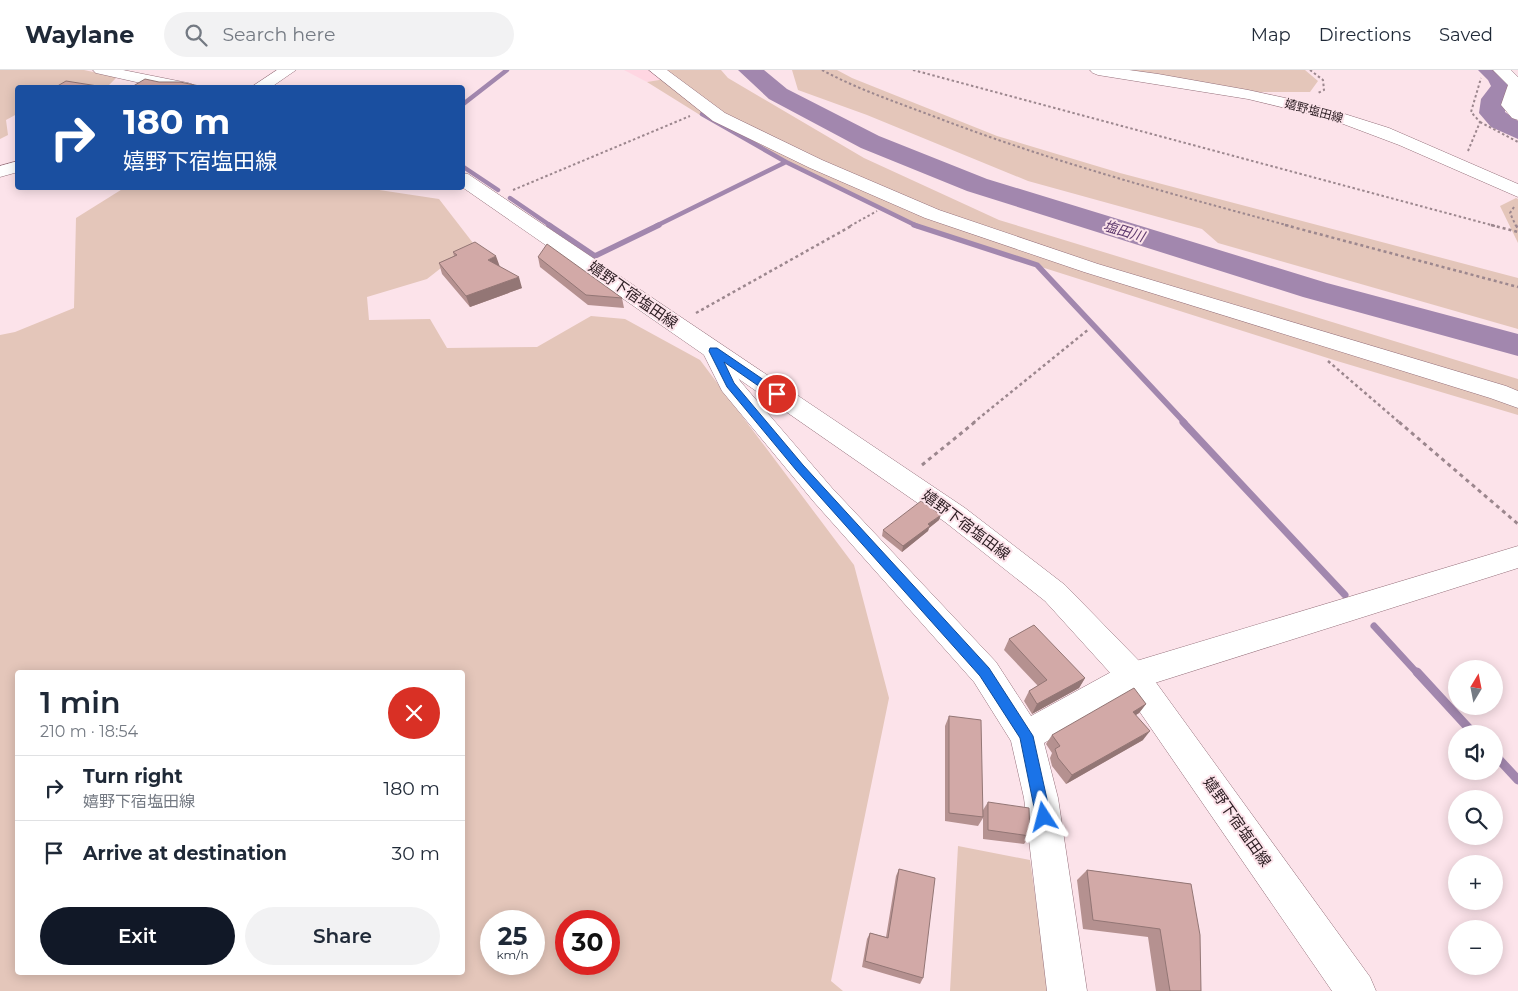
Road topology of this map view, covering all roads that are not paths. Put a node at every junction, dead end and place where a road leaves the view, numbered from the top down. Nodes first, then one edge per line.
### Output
1 (101, 70) edge
2 (288, 70) edge
3 (657, 70) edge
4 (1098, 70) edge
5 (1501, 70) edge
6 (174, 85) edge
7 (263, 85) edge
8 (1518, 115) edge
9 (15, 167) edge
10 (0, 172) edge
11 (465, 180) edge
12 (1518, 192) edge
13 (713, 351) junction
14 (1518, 400) edge
15 (1518, 557) edge
16 (1133, 676) junction
17 (1026, 736) junction
18 (1067, 991) edge
19 (1356, 991) edge

1 - 6 main road
2 - 7 main road
3 - 14 main road
4 - 12 main road, 嬉野塩田線
5 - 8 main road
9 - 10 main road
11 - 13 main road, 嬉野下宿塩田線
13 - 16 main road, 嬉野下宿塩田線
13 - 17 main road
15 - 16 main road
16 - 17 main road
16 - 19 main road, 嬉野下宿塩田線
17 - 18 main road

